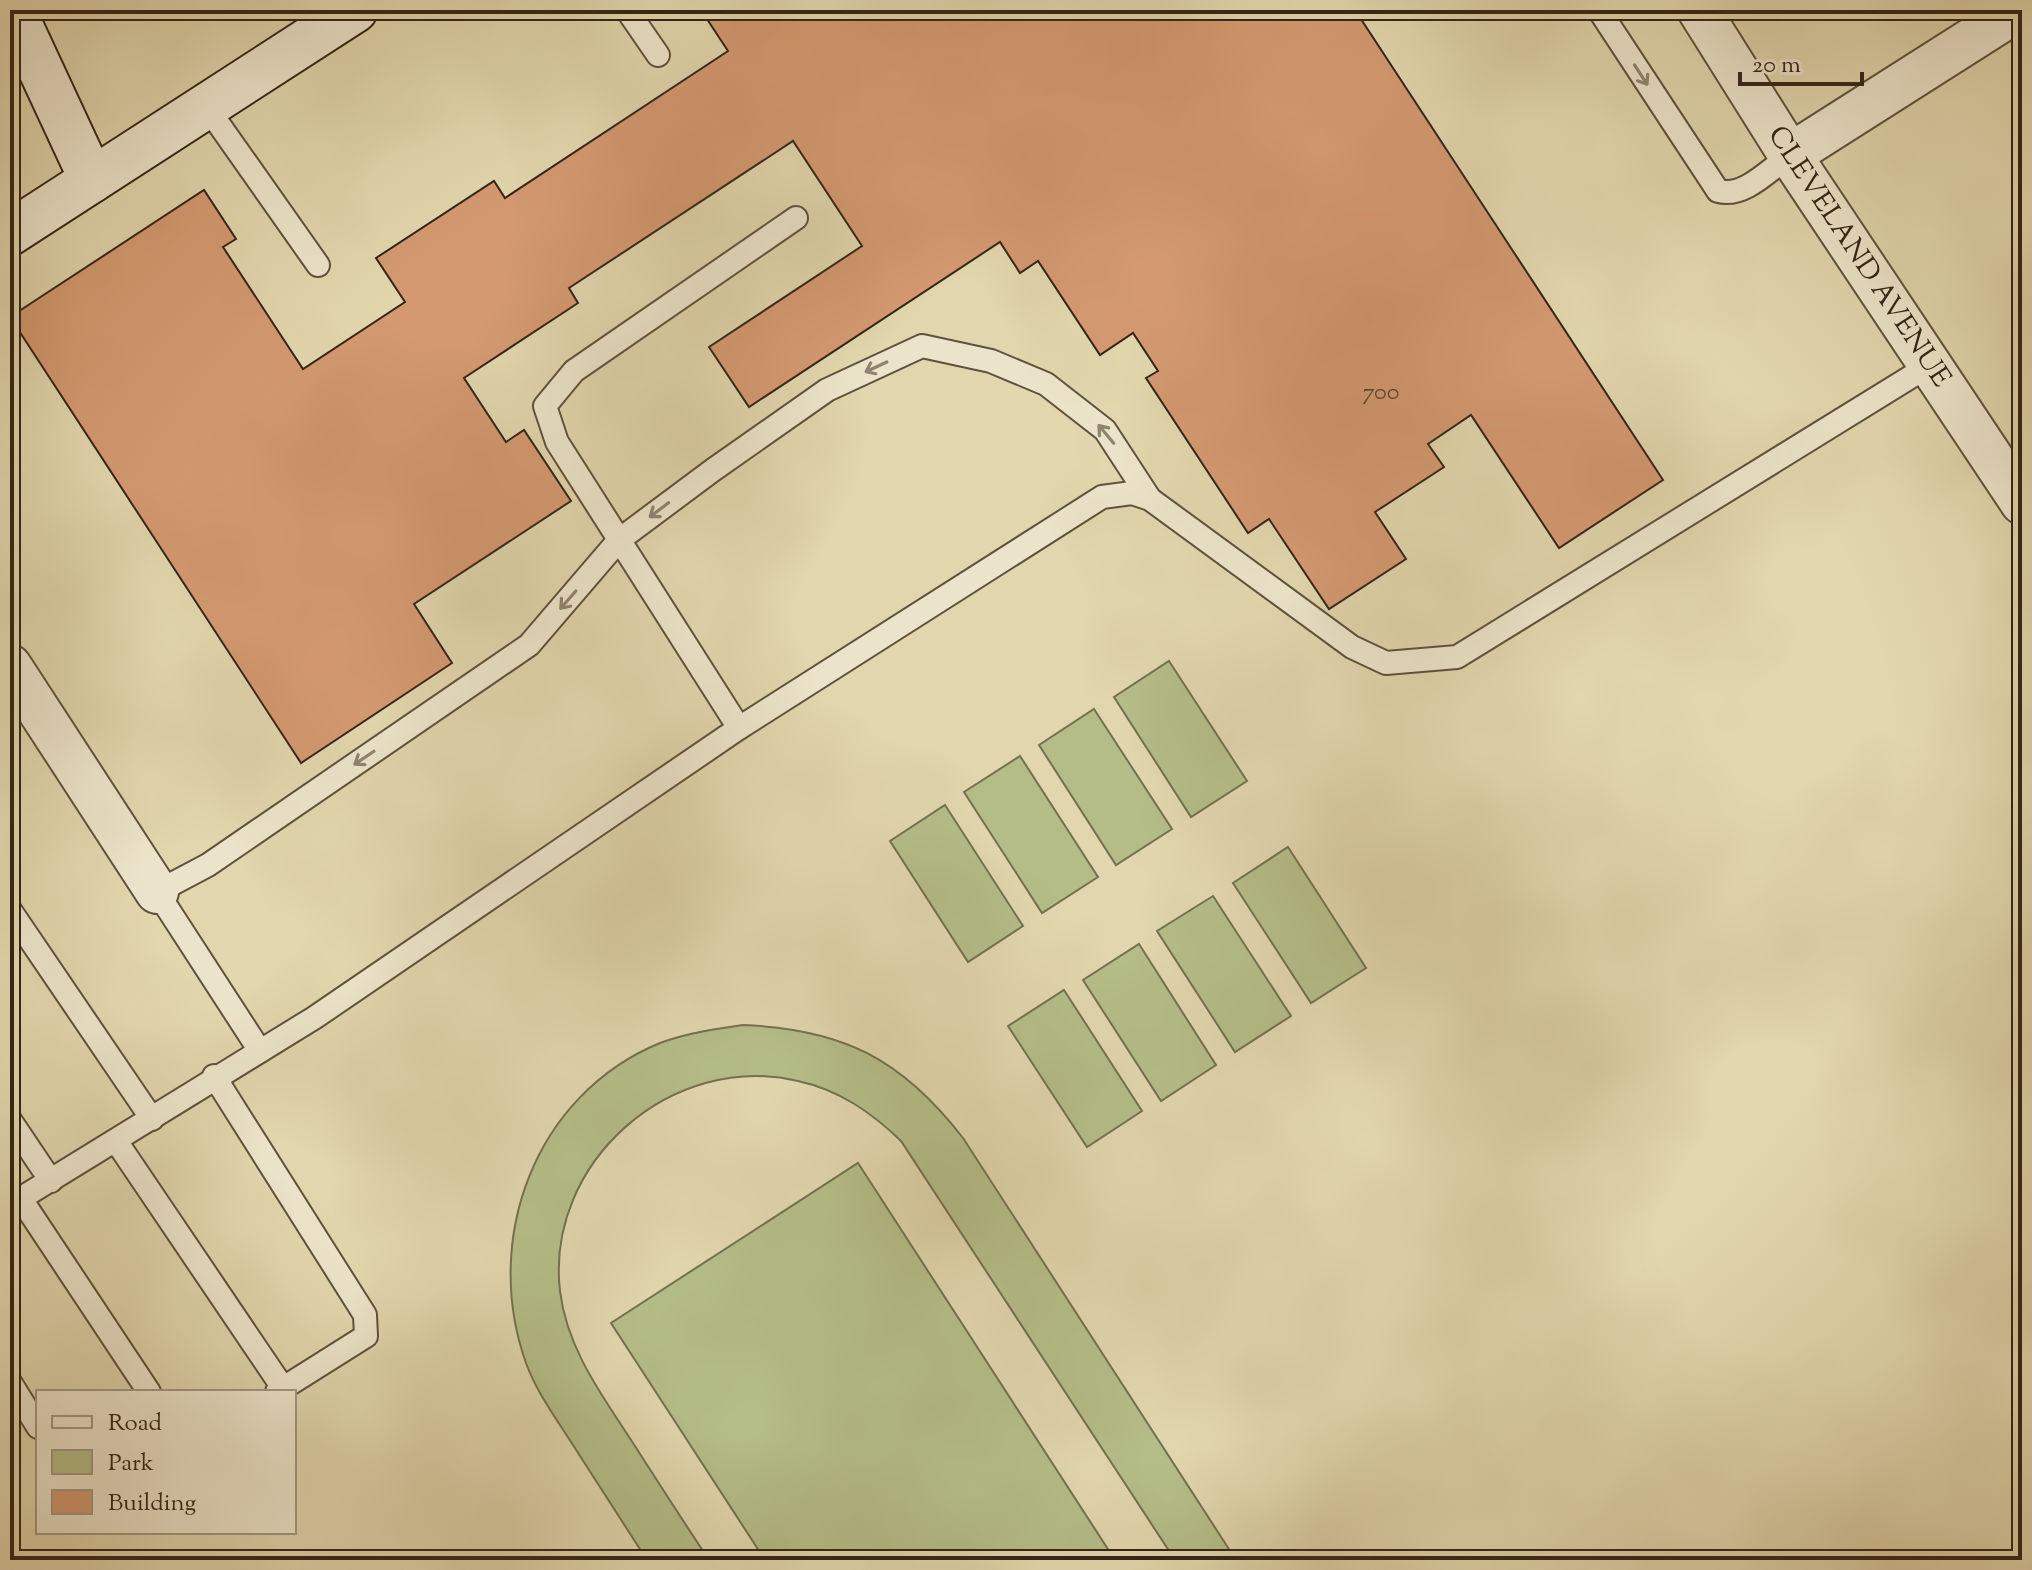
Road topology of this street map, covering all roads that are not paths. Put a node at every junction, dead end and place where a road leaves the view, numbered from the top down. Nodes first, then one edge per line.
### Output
1 (13, 10) edge
2 (355, 10) edge
3 (627, 10) edge
4 (1599, 10) edge
5 (1699, 10) edge
6 (2018, 10) edge
7 (658, 55) dead end
8 (206, 106) junction
9 (1790, 155) junction
10 (92, 180) junction
11 (796, 218) dead end
12 (10, 233) edge
13 (318, 265) dead end
14 (1930, 365) junction
15 (1150, 499) junction
16 (2022, 503) edge
17 (619, 540) junction
18 (10, 666) edge
19 (739, 728) junction
20 (157, 892) junction
21 (10, 910) edge
22 (260, 1051) junction
23 (214, 1076) junction
24 (152, 1119) junction
25 (10, 1120) edge
26 (116, 1141) junction
27 (51, 1181) junction
28 (15, 1202) edge
29 (10, 1382) edge
30 (148, 1390) edge
31 (280, 1390) edge
32 (36, 1424) edge

1 - 10 main road
2 - 8 main road
3 - 7 lane
4 -> 9 lane
5 - 9 street, CLEVELAND AVENUE
6 - 9 street
8 - 10 main road
8 - 13 lane
9 - 14 street, CLEVELAND AVENUE
10 - 12 main road
11 - 17 lane
14 - 15 lane
14 - 16 street, CLEVELAND AVENUE
15 -> 17 lane
15 - 19 lane
17 - 19 lane
17 -> 20 lane
18 - 20 street
19 - 22 lane
20 - 22 lane
21 - 24 lane
22 - 23 lane
23 - 24 lane
23 - 31 lane
24 - 26 lane
25 - 27 lane
26 - 27 lane
26 - 31 lane
27 - 28 lane
28 - 30 lane
29 - 32 lane

